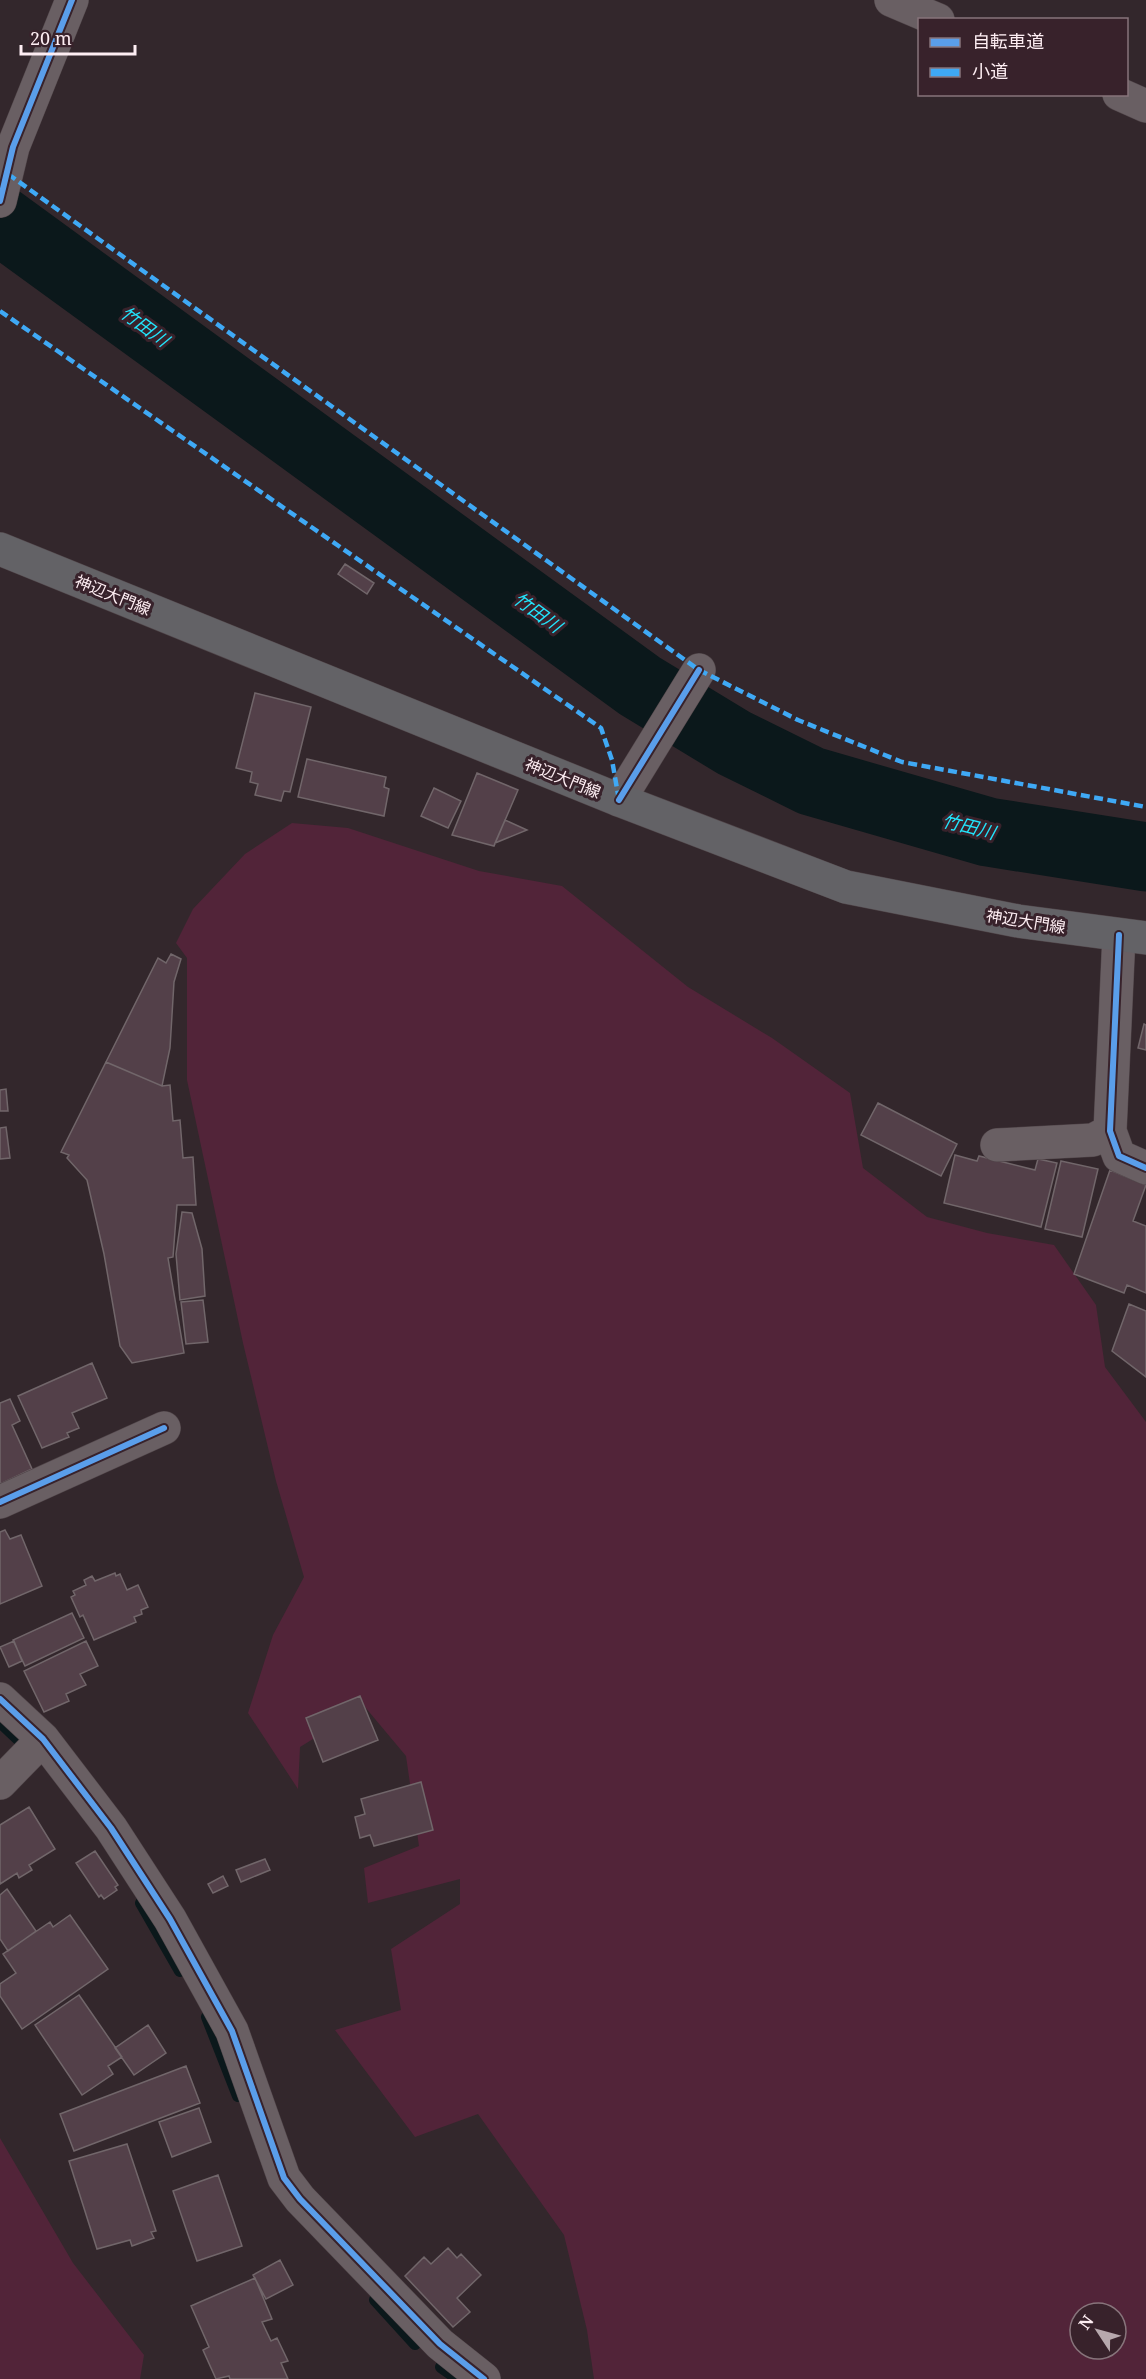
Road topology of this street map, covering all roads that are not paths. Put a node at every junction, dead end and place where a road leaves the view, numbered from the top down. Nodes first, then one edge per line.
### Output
1 (72, 0) edge
2 (891, 0) edge
3 (933, 18) edge
4 (1124, 96) edge
5 (1146, 106) edge
6 (3, 183) edge
7 (0, 549) edge
8 (696, 676) dead end
9 (618, 800) junction
10 (1133, 936) edge
11 (1110, 1131) junction
12 (998, 1145) dead end
13 (1146, 1168) edge
14 (164, 1428) dead end
15 (0, 1502) edge
16 (0, 1699) edge
17 (43, 1739) junction
18 (0, 1783) edge
19 (484, 2379) edge

1 - 6 street
2 - 3 street
4 - 5 street
7 - 9 main road, 神辺大門線
8 - 9 street
9 - 10 main road, 神辺大門線
10 - 11 street
11 - 12 street
11 - 13 street
14 - 15 street
16 - 17 street
17 - 18 street
17 - 19 street

